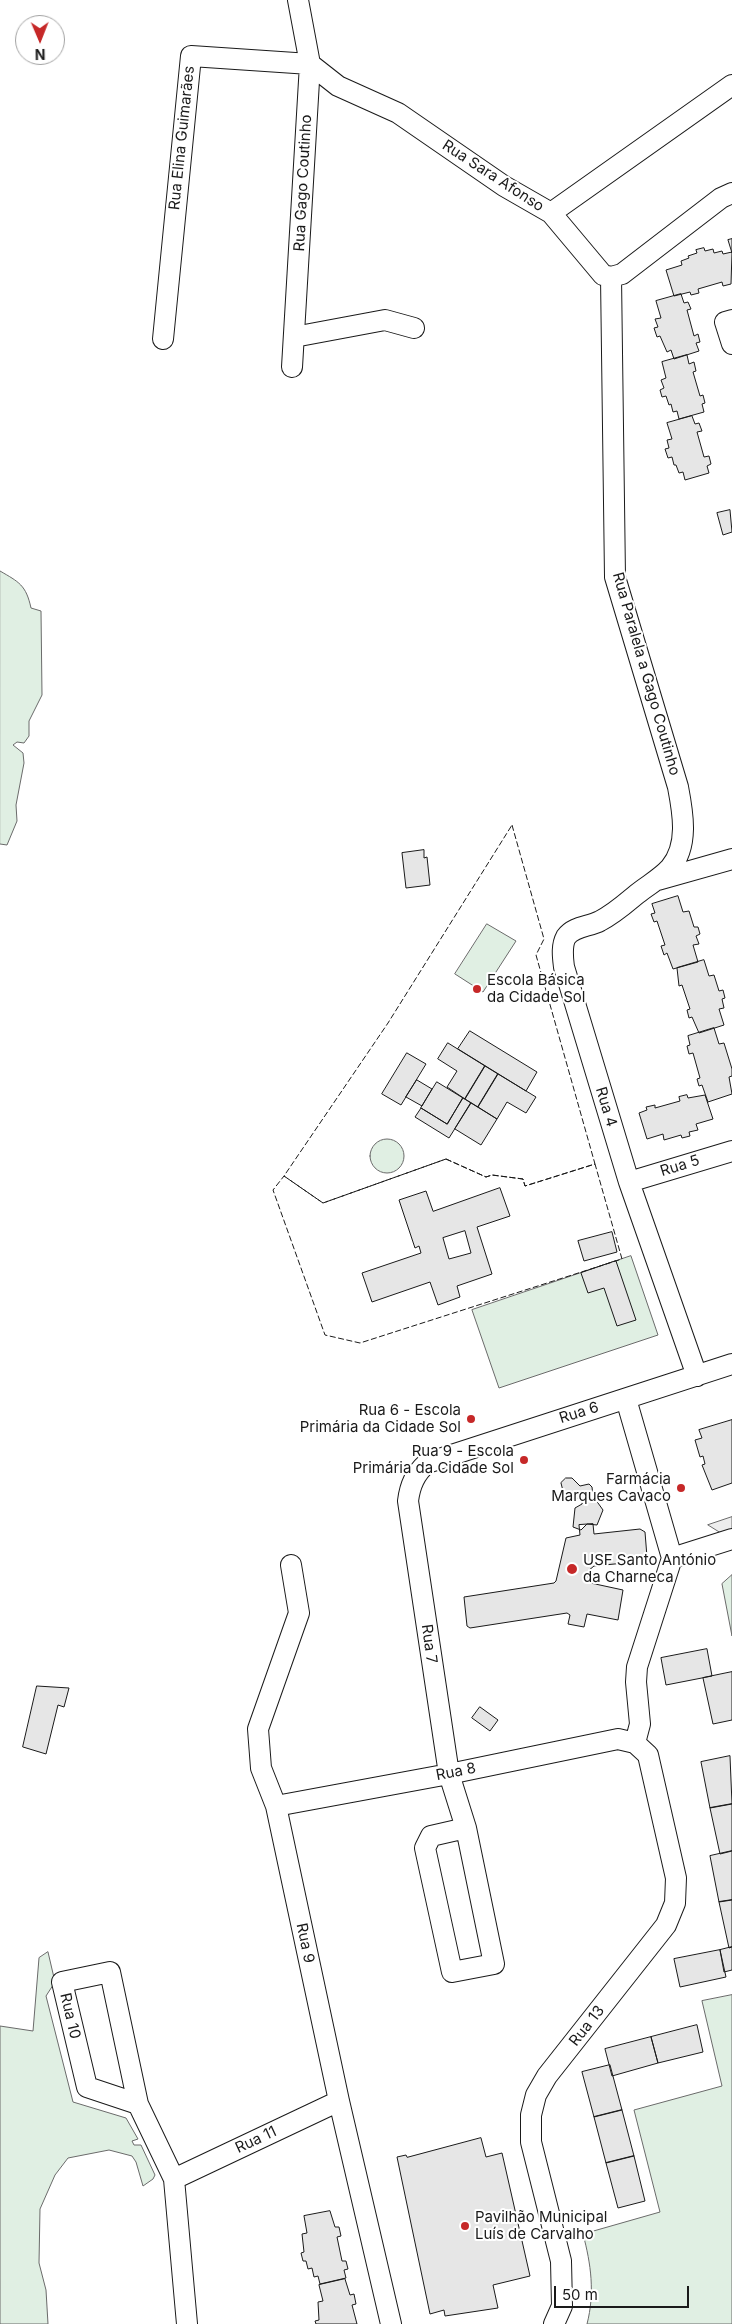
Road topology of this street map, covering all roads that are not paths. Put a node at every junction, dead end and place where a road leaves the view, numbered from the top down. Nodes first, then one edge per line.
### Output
1 (298, 0) edge
2 (310, 64) junction
3 (732, 85) edge
4 (732, 193) edge
5 (551, 213) junction
6 (610, 277) junction
7 (732, 320) edge
8 (414, 328) dead end
9 (294, 337) junction
10 (162, 339) dead end
11 (732, 344) edge
12 (292, 367) dead end
13 (732, 859) edge
14 (656, 881) junction
15 (732, 1150) edge
16 (629, 1182) junction
17 (732, 1364) edge
18 (697, 1376) junction
19 (626, 1399) junction
20 (427, 1463) joint
21 (732, 1539) edge
22 (672, 1558) junction
23 (291, 1565) dead end
24 (635, 1743) junction
25 (449, 1774) junction
26 (276, 1806) junction
27 (466, 1828) junction
28 (339, 2101) junction
29 (138, 2104) junction
30 (174, 2179) junction
31 (187, 2324) edge
32 (391, 2324) edge
33 (554, 2324) edge

1 - 2 street, Rua Gago Coutinho
2 - 5 street, Rua Sara Afonso
2 - 9 street, Rua Gago Coutinho
2 - 10 street, Rua Elina Guimarães
3 - 5 street
4 - 6 street
5 - 6 street, Rua Sara Afonso
6 - 14 street, Rua Paralela a Gago Coutinho
7 - 11 street
8 - 9 street
9 - 12 street, Rua Gago Coutinho
13 - 14 street
14 - 16 street, Rua 4
15 - 16 street, Rua 5
16 - 18 street, Rua 4
17 - 18 street, Rua 6
18 - 19 street, Rua 6
19 - 20 street, Rua 6
19 - 22 street
20 - 25 street, Rua 7
21 - 22 street
22 - 24 street
23 - 26 street, Rua 9
24 - 25 street, Rua 8
24 - 33 street, Rua 13
25 - 26 street, Rua 8
25 - 27 street, Rua 7
26 - 28 street, Rua 9
27 - 27 street, Rua 7
28 - 30 street, Rua 11
28 - 32 street, Rua 9
29 - 29 street, Rua 10
29 - 30 street, Rua 10
30 - 31 street, Rua 10

